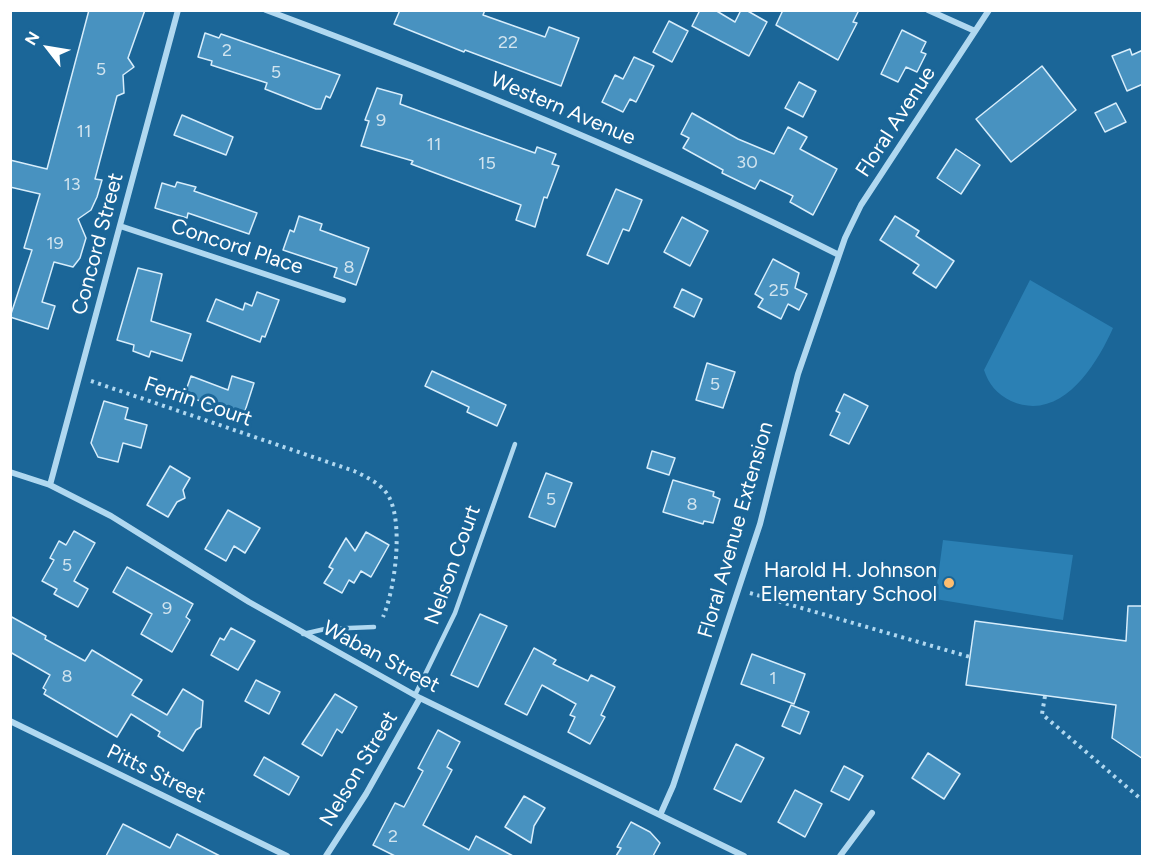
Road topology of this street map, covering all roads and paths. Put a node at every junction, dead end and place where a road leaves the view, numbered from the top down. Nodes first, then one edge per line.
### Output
1 (178, 10) edge
2 (266, 10) edge
3 (928, 10) edge
4 (989, 10) edge
5 (975, 31) junction
6 (120, 226) junction
7 (839, 255) junction
8 (343, 300) dead end
9 (79, 377) junction
10 (515, 444) dead end
11 (10, 472) edge
12 (50, 485) junction
13 (738, 589) junction
14 (374, 627) joint
15 (303, 634) junction
16 (970, 657) dead end
17 (1046, 696) dead end
18 (418, 697) junction
19 (10, 721) edge
20 (1143, 800) edge
21 (661, 813) junction
22 (872, 813) dead end
23 (287, 856) edge
24 (326, 856) edge
25 (744, 856) edge
26 (840, 856) edge

1 - 6 street, Concord Street
2 - 7 street, Western Avenue
3 - 5 street
4 - 5 street, Floral Avenue
5 - 7 street, Floral Avenue
6 - 8 street, Concord Place
6 - 9 street, Concord Street
7 - 13 street, Floral Avenue Extension
9 - 12 street, Concord Street
9 - 14 path, Ferrin Court
10 - 18 lane, Nelson Court
11 - 12 street, Waban Street
12 - 15 street, Waban Street
13 - 16 path
13 - 21 street, Floral Avenue Extension
14 - 15 lane
15 - 18 street, Waban Street
17 - 20 path
18 - 21 street, Waban Street
18 - 24 street, Nelson Street
19 - 23 street, Pitts Street
21 - 25 street, Waban Street
22 - 26 street

